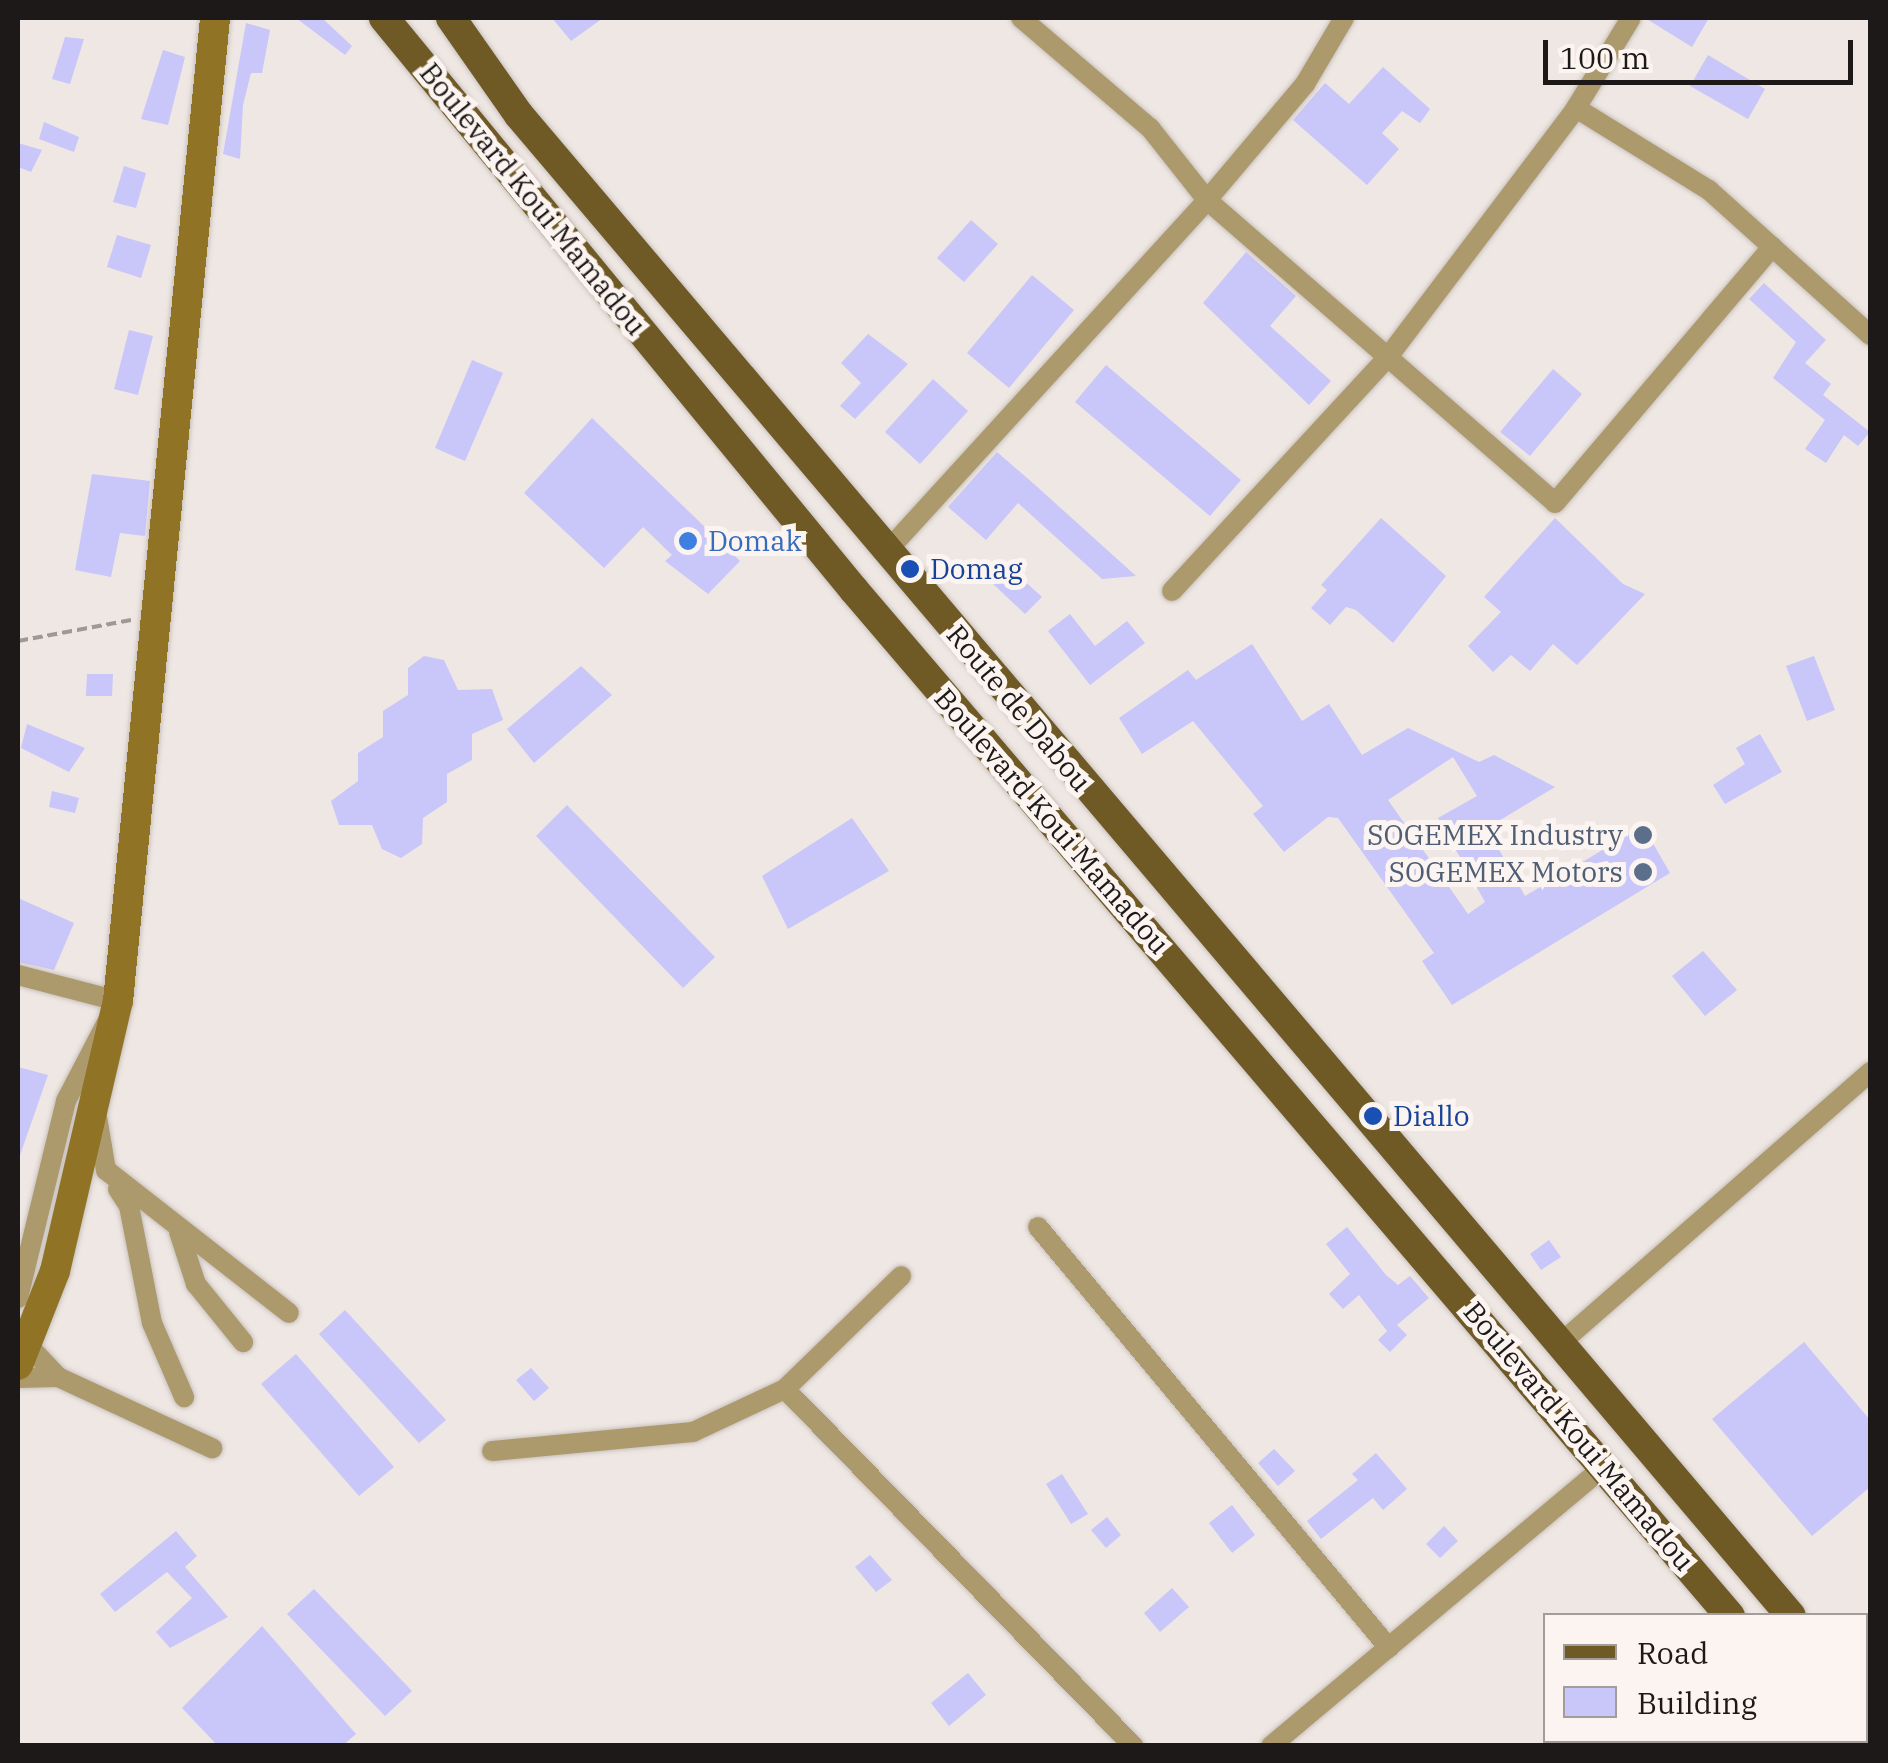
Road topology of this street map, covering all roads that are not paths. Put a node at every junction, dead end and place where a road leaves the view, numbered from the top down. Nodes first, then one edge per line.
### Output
1 (215, 18) edge
2 (384, 18) edge
3 (451, 18) edge
4 (1022, 18) edge
5 (1059, 18) edge
6 (1344, 18) edge
7 (1631, 18) edge
8 (1046, 36) junction
9 (1576, 108) junction
10 (1207, 200) junction
11 (1772, 247) junction
12 (1870, 335) edge
13 (1388, 358) junction
14 (887, 550) junction
15 (1172, 591) dead end
16 (18, 975) edge
17 (118, 1001) junction
18 (1870, 1072) edge
19 (96, 1110) junction
20 (106, 1170) junction
21 (1038, 1227) dead end
22 (179, 1232) junction
23 (901, 1276) dead end
24 (18, 1298) edge
25 (289, 1313) dead end
26 (243, 1342) dead end
27 (1562, 1342) junction
28 (22, 1354) edge
29 (58, 1377) junction
30 (18, 1378) edge
31 (785, 1389) junction
32 (184, 1397) dead end
33 (212, 1448) dead end
34 (492, 1451) dead end
35 (1605, 1466) junction
36 (1728, 1613) edge
37 (1788, 1613) edge
38 (1389, 1648) junction
39 (1133, 1746) edge
40 (1271, 1746) edge

1 - 17 street
2 - 35 main road, Boulevard Koui Mamadou
3 - 14 main road, Route de Dabou
4 - 8 street
5 - 8 street
6 - 10 street
7 - 9 street
8 - 10 street
9 - 11 street
9 - 13 street
10 - 13 street
10 - 14 street
11 - 12 street
11 - 13 street
13 - 15 street
14 - 27 main road, Route de Dabou
16 - 17 street
17 - 19 street
17 - 24 street
18 - 27 street
19 - 20 street
19 - 28 street
20 - 22 street
20 - 32 street
21 - 38 street
22 - 25 street
22 - 26 street
23 - 31 street
27 - 37 main road, Boulevard Koui Mamadou
28 - 29 street
29 - 30 street
29 - 33 street
31 - 34 street
31 - 39 street
35 - 36 main road, Boulevard Koui Mamadou
35 - 38 street
38 - 40 street

